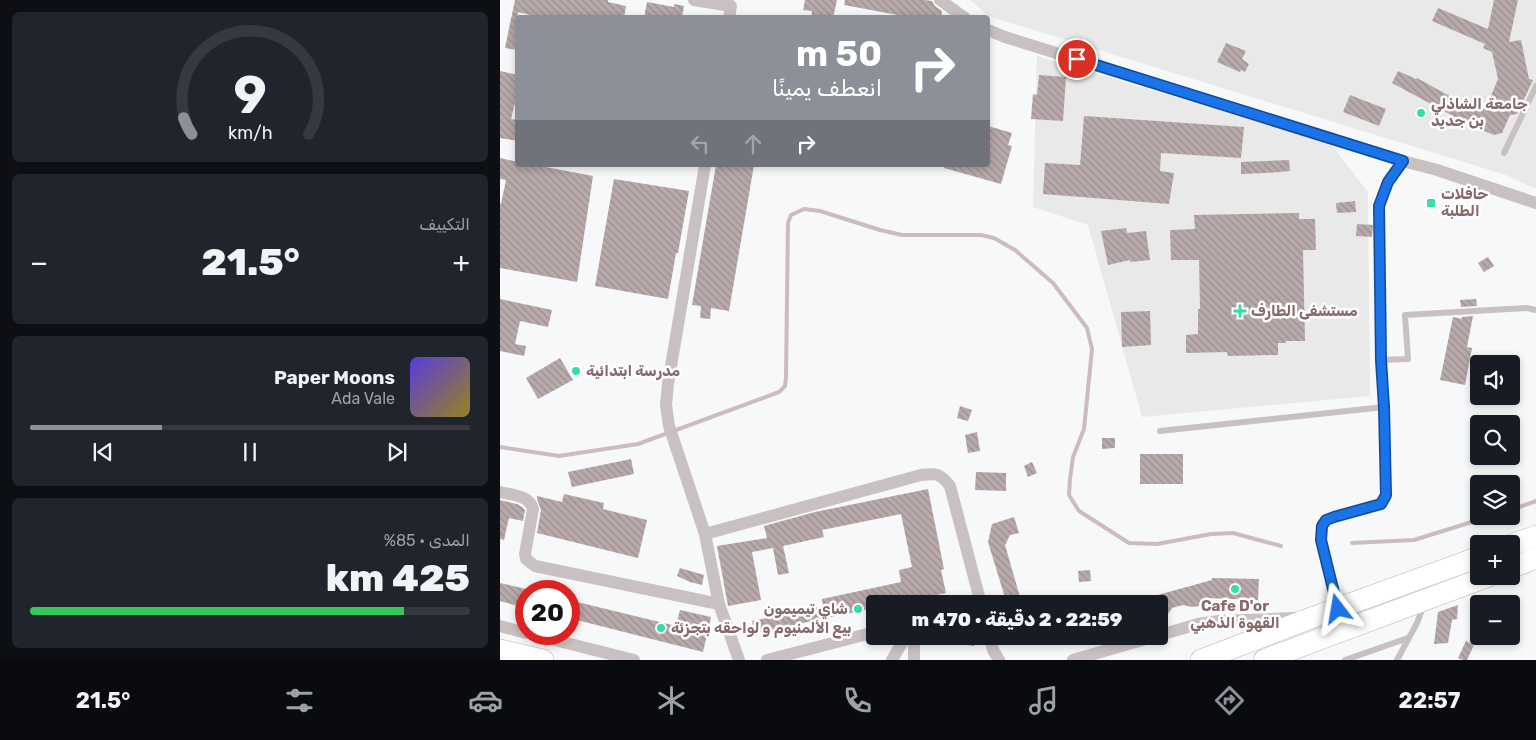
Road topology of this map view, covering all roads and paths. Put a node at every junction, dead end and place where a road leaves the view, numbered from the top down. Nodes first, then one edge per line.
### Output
1 (694, 0) edge
2 (940, 0) edge
3 (731, 8) edge
4 (961, 15) edge
5 (990, 31) edge
6 (1536, 86) edge
7 (1504, 153) dead end
8 (1403, 161) junction
9 (704, 167) edge
10 (1536, 203) edge
11 (1536, 310) edge
12 (1381, 360) junction
13 (1384, 407) junction
14 (1160, 431) dead end
15 (500, 492) edge
16 (705, 534) junction
17 (1536, 536) edge
18 (1520, 542) edge
19 (1536, 558) edge
20 (1470, 562) edge
21 (1520, 564) edge
22 (1470, 580) edge
23 (1424, 589) junction
24 (979, 595) edge
25 (719, 604) junction
26 (1338, 609) junction
27 (1311, 618) junction
28 (500, 626) edge
29 (515, 630) edge
30 (1168, 633) edge
31 (866, 634) edge
32 (1408, 638) junction
33 (575, 645) edge
34 (901, 645) edge
35 (914, 645) edge
36 (992, 645) edge
37 (1125, 645) edge
38 (500, 650) edge
39 (542, 660) edge
40 (634, 660) edge
41 (739, 660) edge
42 (767, 660) edge
43 (892, 660) edge
44 (914, 660) edge
45 (998, 660) edge
46 (1073, 660) edge
47 (1201, 660) edge
48 (1266, 660) edge
49 (1345, 660) edge
50 (1397, 660) edge

1 - 3 street
2 - 4 street
5 - 8 street
6 - 7 lane
8 - 10 street
8 - 12 lane
9 - 16 street
11 - 12 lane
12 - 13 lane
13 - 14 lane
13 - 26 lane
15 - 25 street
16 - 24 street
16 - 25 street
17 - 18 highway
19 - 21 highway
20 - 23 highway
22 - 23 highway
23 - 26 highway
23 - 32 lane
23 - 48 highway
25 - 41 street
26 - 27 highway
27 - 30 street
27 - 47 highway
28 - 29 street
31 - 42 street
32 - 49 lane
32 - 50 lane
33 - 40 street
34 - 43 street
35 - 44 street
36 - 45 street
37 - 46 street
38 - 39 highway

